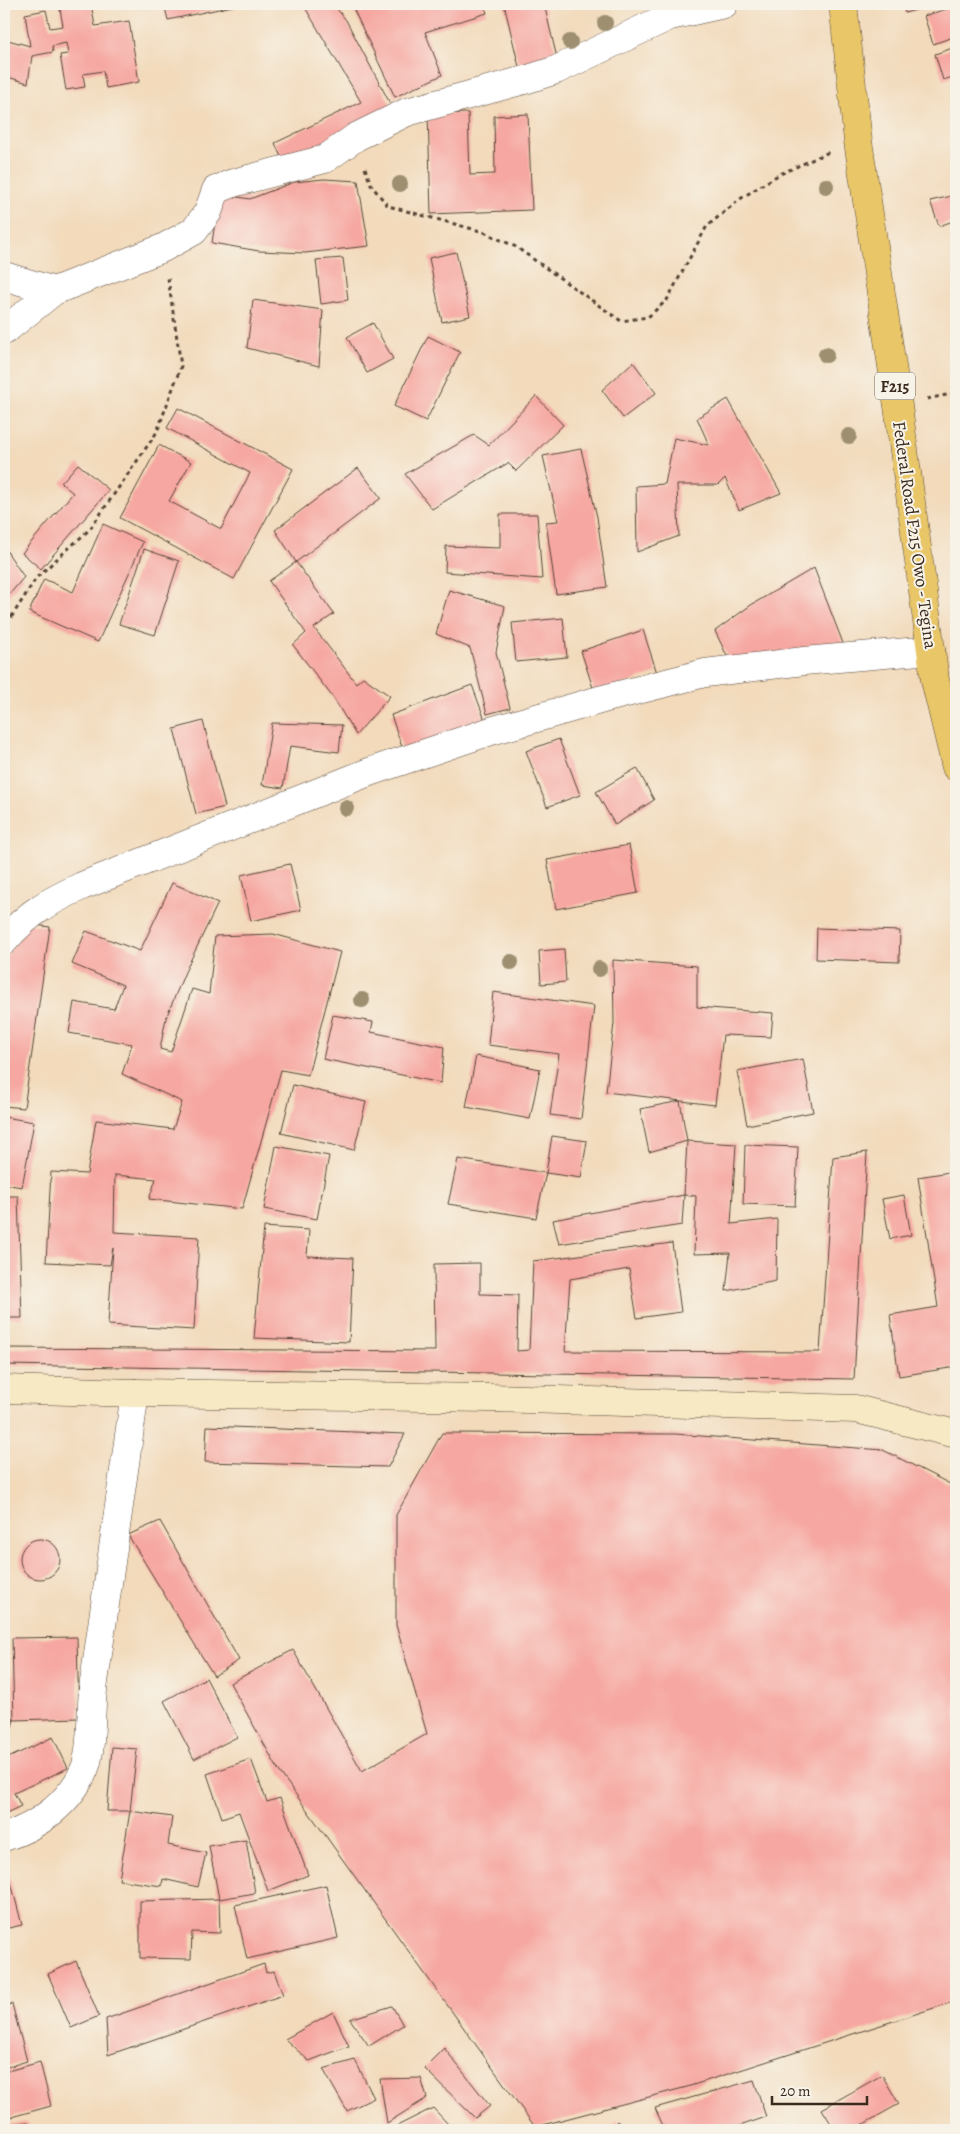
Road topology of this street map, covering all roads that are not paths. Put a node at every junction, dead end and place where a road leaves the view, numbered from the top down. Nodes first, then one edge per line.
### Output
1 (724, 4) edge
2 (843, 4) edge
3 (4, 276) edge
4 (54, 291) junction
5 (4, 331) edge
6 (931, 650) junction
7 (949, 705) edge
8 (956, 767) edge
9 (4, 941) edge
10 (4, 1389) edge
11 (135, 1393) junction
12 (956, 1434) edge
13 (4, 1836) edge

1 - 4 street
2 - 6 main road, Federal Road F215 Owo - Tegina / F215
3 - 4 street
4 - 5 street
6 - 7 main road, Federal Road F215 Owo - Tegina / F215
6 - 9 street
7 - 8 main road, Federal Road F215 Owo - Tegina / F215
10 - 11 main road
11 - 12 main road
11 - 13 street

